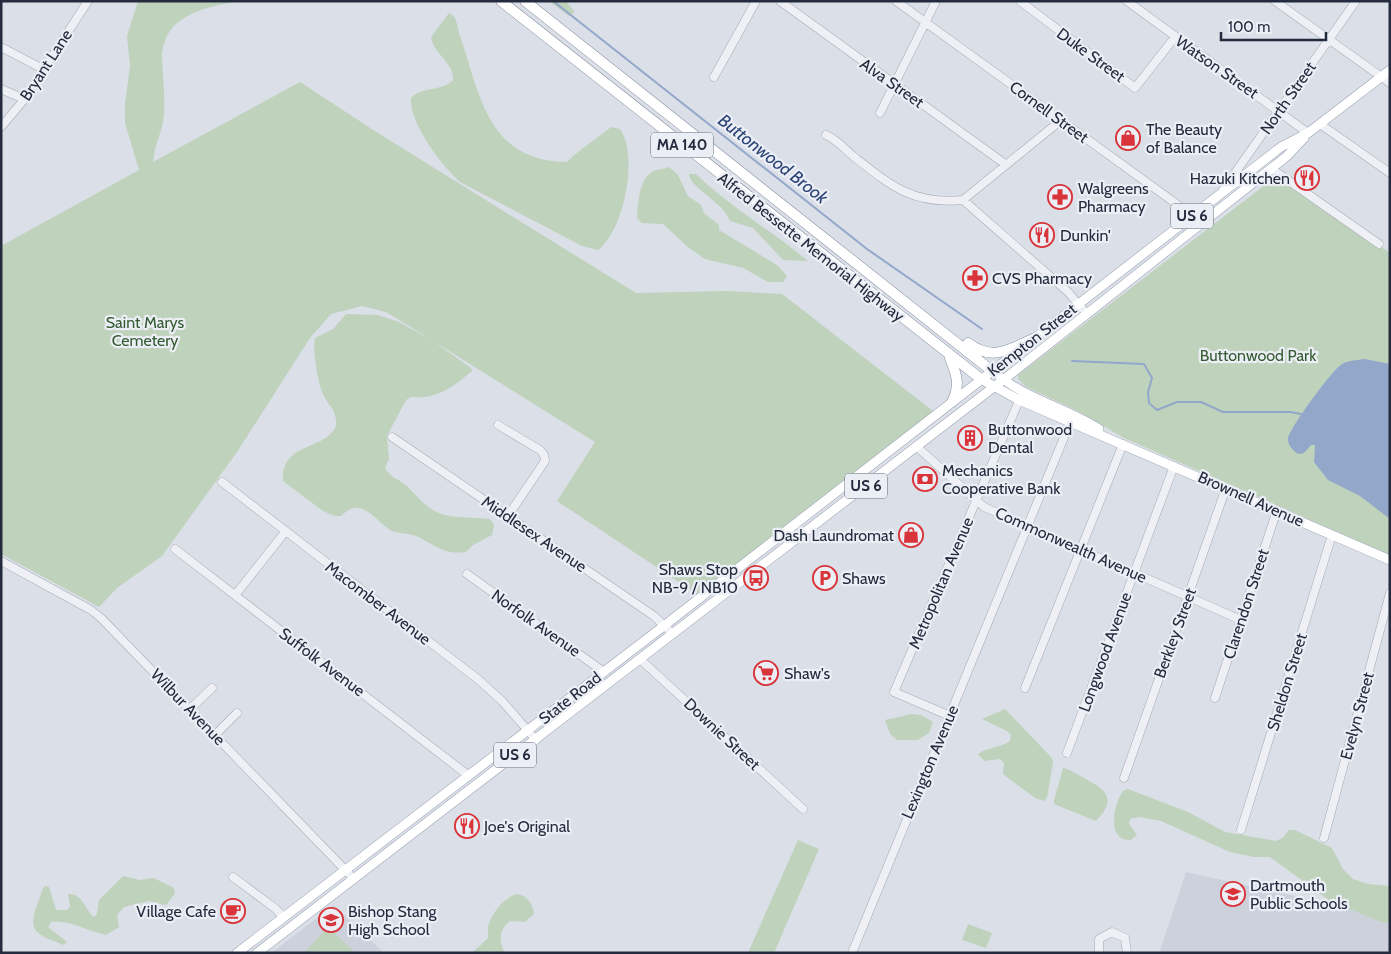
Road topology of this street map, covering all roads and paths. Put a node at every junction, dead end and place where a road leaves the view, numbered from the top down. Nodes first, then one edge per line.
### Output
1 (88, 1) edge
2 (501, 1) edge
3 (525, 1) edge
4 (756, 1) edge
5 (780, 1) edge
6 (896, 1) edge
7 (936, 1) edge
8 (1020, 1) edge
9 (1127, 1) edge
10 (1275, 1) edge
11 (1356, 1) edge
12 (925, 22) junction
13 (1175, 37) junction
14 (1328, 40) junction
15 (1, 47) edge
16 (43, 69) junction
17 (1390, 70) edge
18 (1381, 77) junction
19 (714, 78) dead end
20 (1390, 83) edge
21 (894, 85) junction
22 (1, 89) edge
23 (24, 99) junction
24 (1279, 111) junction
25 (880, 113) dead end
26 (1060, 120) junction
27 (1320, 124) junction
28 (1, 127) edge
29 (1308, 133) junction
30 (826, 135) dead end
31 (1005, 164) junction
32 (1272, 169) junction
33 (1390, 173) edge
34 (1247, 174) junction
35 (1254, 182) junction
36 (1219, 195) junction
37 (963, 200) junction
38 (1190, 218) junction
39 (1198, 227) junction
40 (1379, 244) dead end
41 (902, 299) junction
42 (1079, 304) junction
43 (1087, 314) junction
44 (1035, 338) junction
45 (949, 357) junction
46 (992, 371) junction
47 (981, 379) junction
48 (1003, 379) junction
49 (994, 386) junction
50 (1021, 395) junction
51 (952, 402) junction
52 (1072, 418) junction
53 (498, 425) dead end
54 (392, 437) dead end
55 (1123, 444) junction
56 (916, 446) junction
57 (1174, 466) junction
58 (222, 482) dead end
59 (1226, 488) junction
60 (977, 500) junction
61 (1277, 510) junction
62 (807, 515) junction
63 (508, 516) junction
64 (815, 525) junction
65 (1028, 526) junction
66 (285, 532) junction
67 (1332, 535) junction
68 (174, 549) dead end
69 (1081, 549) junction
70 (1390, 560) edge
71 (1, 561) edge
72 (1134, 573) junction
73 (467, 574) dead end
74 (1390, 593) edge
75 (236, 594) junction
76 (1188, 596) junction
77 (1241, 620) junction
78 (665, 625) junction
79 (673, 634) junction
80 (640, 660) junction
81 (604, 672) junction
82 (212, 688) dead end
83 (1025, 688) dead end
84 (1215, 698) dead end
85 (190, 709) junction
86 (237, 713) dead end
87 (950, 716) junction
88 (528, 730) junction
89 (215, 735) junction
90 (536, 740) junction
91 (1067, 753) dead end
92 (469, 776) junction
93 (1124, 778) dead end
94 (803, 809) dead end
95 (1241, 830) dead end
96 (1324, 838) dead end
97 (346, 870) junction
98 (233, 877) dead end
99 (354, 880) junction
100 (284, 917) junction
101 (237, 953) edge
102 (257, 953) edge
103 (852, 953) edge
104 (1099, 953) edge
105 (1127, 953) edge

1 - 16 street, Bryant Lane
2 - 45 highway, Alfred Bessette Memorial Highway / MA 140
3 - 41 highway, Alfred Bessette Memorial Highway / MA 140
4 - 19 street
5 - 21 street, Alva Street
6 - 12 street, Cornell Street
7 - 12 street
8 - 13 street, Duke Street
9 - 13 street, Watson Street
10 - 14 street
11 - 14 street, North Street
12 - 21 street
12 - 26 street, Cornell Street
13 - 24 street, Watson Street
14 - 18 street
14 - 24 street, North Street
15 - 16 street
16 - 23 street, Bryant Lane
17 - 18 main road, Kempton Street / US 6
18 - 20 street
18 - 27 main road, Kempton Street / US 6
21 - 25 street
21 - 31 street, Alva Street
22 - 23 street
23 - 28 street, Bryant Lane
24 - 29 street, Watson Street
24 - 36 street, North Street
26 - 31 street
26 - 38 street, Cornell Street
27 - 29 main road, Kempton Street / US 6
27 - 33 street
29 - 32 main road, Kempton Street / US 6
29 - 34 main road, Kempton Street / US 6
30 - 37 street
31 - 37 street
32 - 35 main road, Kempton Street / US 6
32 - 40 street
34 - 35 main road
34 - 36 main road, Kempton Street / US 6
35 - 39 main road, Kempton Street / US 6
36 - 38 main road, Kempton Street / US 6
37 - 42 street
38 - 39 street, Cornell Street
38 - 42 main road, Kempton Street / US 6
39 - 43 main road, Kempton Street / US 6
41 - 44 highway
41 - 46 highway, Alfred Bessette Memorial Highway / MA 140
42 - 43 street
42 - 44 main road, Kempton Street / US 6
43 - 48 main road, Kempton Street / US 6
44 - 46 main road, Kempton Street / US 6
45 - 47 highway, Alfred Bessette Memorial Highway / MA 140
45 - 51 highway
46 - 47 main road, Kempton Street / US 6
46 - 48 main road, Brownell Avenue / MA 140
47 - 49 main road, Brownell Avenue / MA 140
47 - 51 main road, Kempton Street / US 6
48 - 49 main road, Kempton Street / US 6
48 - 50 main road, Brownell Avenue
49 - 50 main road, Brownell Avenue
49 - 56 main road, Kempton Street / US 6
50 - 52 main road, Brownell Avenue
50 - 60 street, Metropolitan Avenue
51 - 62 main road, Kempton Street / US 6
52 - 55 main road, Brownell Avenue
52 - 65 street, Lexington Avenue
53 - 63 street
54 - 63 street, Middlesex Avenue
55 - 57 main road, Brownell Avenue
55 - 69 street
56 - 60 street, Commonwealth Avenue
56 - 64 main road, Kempton Street / US 6
57 - 59 main road, Brownell Avenue
57 - 72 street, Longwood Avenue
58 - 66 street, Macomber Avenue
59 - 61 main road, Brownell Avenue
59 - 76 street, Berkley Street
60 - 65 street, Commonwealth Avenue
60 - 87 street, Metropolitan Avenue
61 - 67 main road, Brownell Avenue
61 - 77 street, Clarendon Street
62 - 64 main road
62 - 78 main road, State Road / US 6
63 - 78 street, Middlesex Avenue
64 - 79 main road, State Road / US 6
65 - 69 street, Commonwealth Avenue
65 - 87 street, Lexington Avenue
66 - 75 street
66 - 88 street, Macomber Avenue
67 - 70 main road, Brownell Avenue
67 - 95 street, Sheldon Street
68 - 75 street, Suffolk Avenue
69 - 72 street, Commonwealth Avenue
69 - 83 street
71 - 85 street, Wilbur Avenue
72 - 76 street, Commonwealth Avenue
72 - 91 street, Longwood Avenue
73 - 81 street, Norfolk Avenue
74 - 96 street, Evelyn Street
75 - 92 street, Suffolk Avenue
76 - 77 street, Commonwealth Avenue
76 - 93 street, Berkley Street
77 - 84 street, Clarendon Street
78 - 79 street, Middlesex Avenue
78 - 81 main road, State Road / US 6
79 - 80 main road, State Road / US 6
80 - 90 main road, State Road / US 6
80 - 94 street, Downie Street
81 - 88 main road, State Road / US 6
82 - 85 street
85 - 89 street, Wilbur Avenue
86 - 89 street
87 - 103 street, Lexington Avenue
88 - 90 street, Macomber Avenue
88 - 92 main road, State Road / US 6
89 - 97 street, Wilbur Avenue
90 - 99 main road, State Road / US 6
92 - 97 main road, State Road / US 6
97 - 99 street, Wilbur Avenue
97 - 100 main road, State Road / US 6
98 - 100 street
99 - 102 main road, State Road / US 6
100 - 101 main road, State Road / US 6
104 - 105 street

